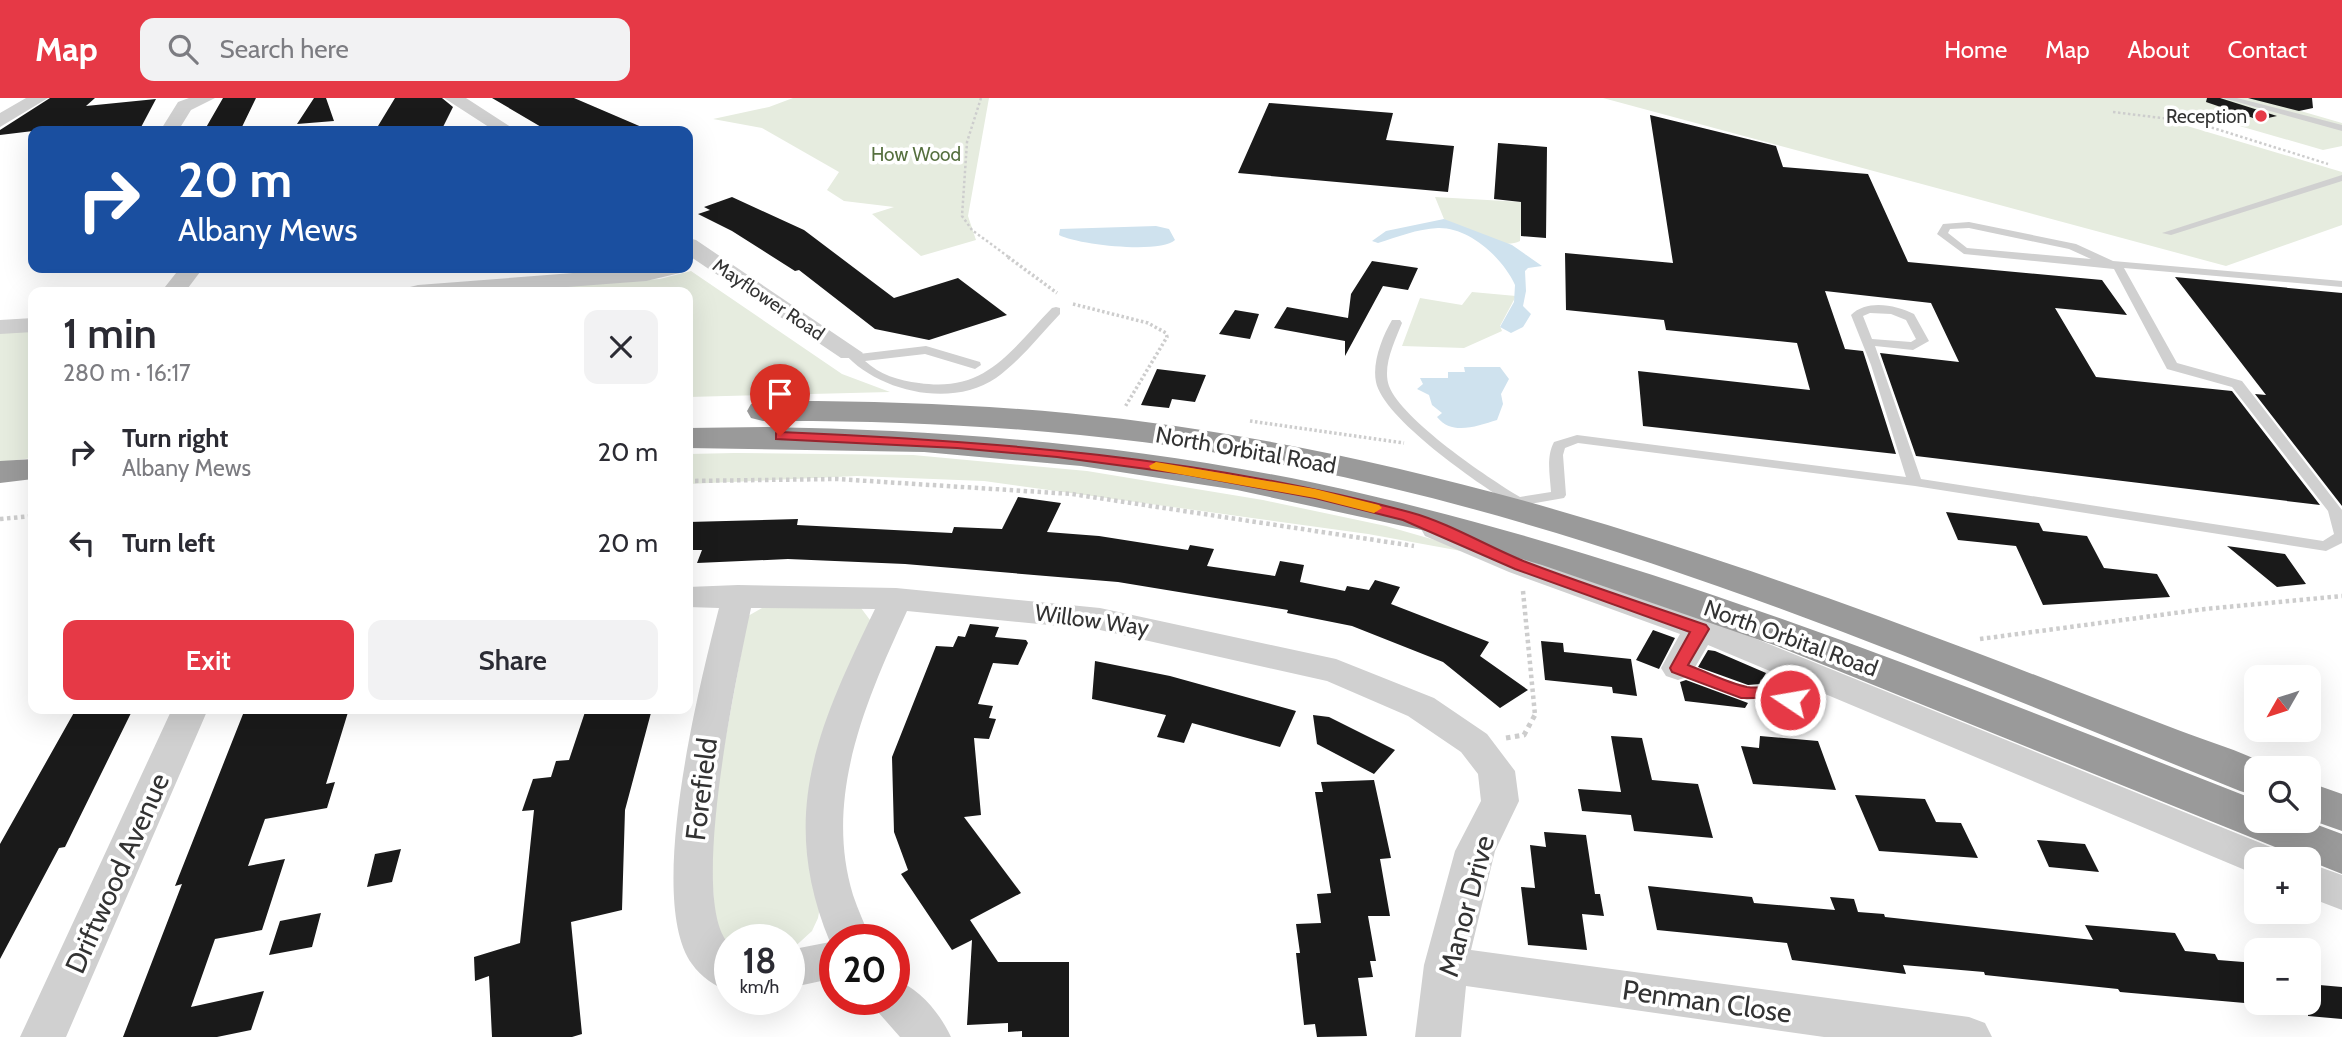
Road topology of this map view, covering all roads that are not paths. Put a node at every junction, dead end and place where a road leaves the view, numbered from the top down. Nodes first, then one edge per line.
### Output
1 (38, 98) edge
2 (206, 98) edge
3 (453, 98) edge
4 (2227, 98) edge
5 (2262, 98) edge
6 (1, 120) edge
7 (2342, 121) edge
8 (172, 126) edge
9 (500, 126) edge
10 (2342, 128) edge
11 (2342, 178) edge
12 (2167, 233) dead end
13 (694, 254) edge
14 (2118, 267) junction
15 (188, 273) edge
16 (650, 273) edge
17 (2342, 284) edge
18 (177, 287) edge
19 (481, 287) edge
20 (1056, 311) dead end
21 (1396, 323) dead end
22 (28, 325) edge
23 (0, 327) edge
24 (1867, 342) junction
25 (854, 356) junction
26 (975, 365) dead end
27 (693, 412) edge
28 (693, 438) edge
29 (28, 469) edge
30 (0, 472) edge
31 (1915, 482) junction
32 (28, 492) edge
33 (0, 495) edge
34 (1517, 505) junction
35 (1412, 531) junction
36 (2342, 535) edge
37 (1615, 575) junction
38 (738, 595) junction
39 (693, 597) edge
40 (896, 598) junction
41 (1700, 629) junction
42 (1678, 668) joint
43 (1810, 709) dead end
44 (188, 714) edge
45 (1474, 744) joint
46 (2244, 774) edge
47 (2321, 805) edge
48 (2342, 813) edge
49 (2244, 815) edge
50 (2288, 833) edge
51 (2244, 853) edge
52 (2342, 855) edge
53 (2321, 884) edge
54 (2342, 893) edge
55 (842, 924) edge
56 (714, 965) edge
57 (1446, 965) junction
58 (909, 1015) edge
59 (43, 1037) edge
60 (928, 1037) edge
61 (1438, 1037) edge
62 (1969, 1037) edge

1 - 6 street
2 - 8 street
3 - 9 street
4 - 10 lane
5 - 7 lane
11 - 12 lane
13 - 25 street, Mayflower Road
14 - 14 lane
14 - 17 lane
14 - 36 lane
15 - 18 street
16 - 19 street
20 - 25 lane
21 - 34 lane
22 - 23 street
24 - 24 lane
24 - 31 lane
25 - 26 lane
27 - 34 highway, North Orbital Road
28 - 35 highway, North Orbital Road
29 - 30 highway
31 - 34 lane
31 - 36 lane
32 - 33 highway
34 - 37 highway
34 - 46 highway, North Orbital Road
35 - 37 highway, North Orbital Road
35 - 41 street
37 - 49 highway, North Orbital Road
38 - 39 street, Willow Way
38 - 40 street, Willow Way
38 - 56 street, Forefield
40 - 45 street, Willow Way
40 - 55 street
41 - 42 street
41 - 51 street
42 - 43 lane
44 - 59 street, Driftwood Avenue
45 - 57 street, Manor Drive
47 - 48 highway
50 - 52 highway, North Orbital Road
53 - 54 street
57 - 61 street, Manor Drive
57 - 62 street, Penman Close
58 - 60 street

